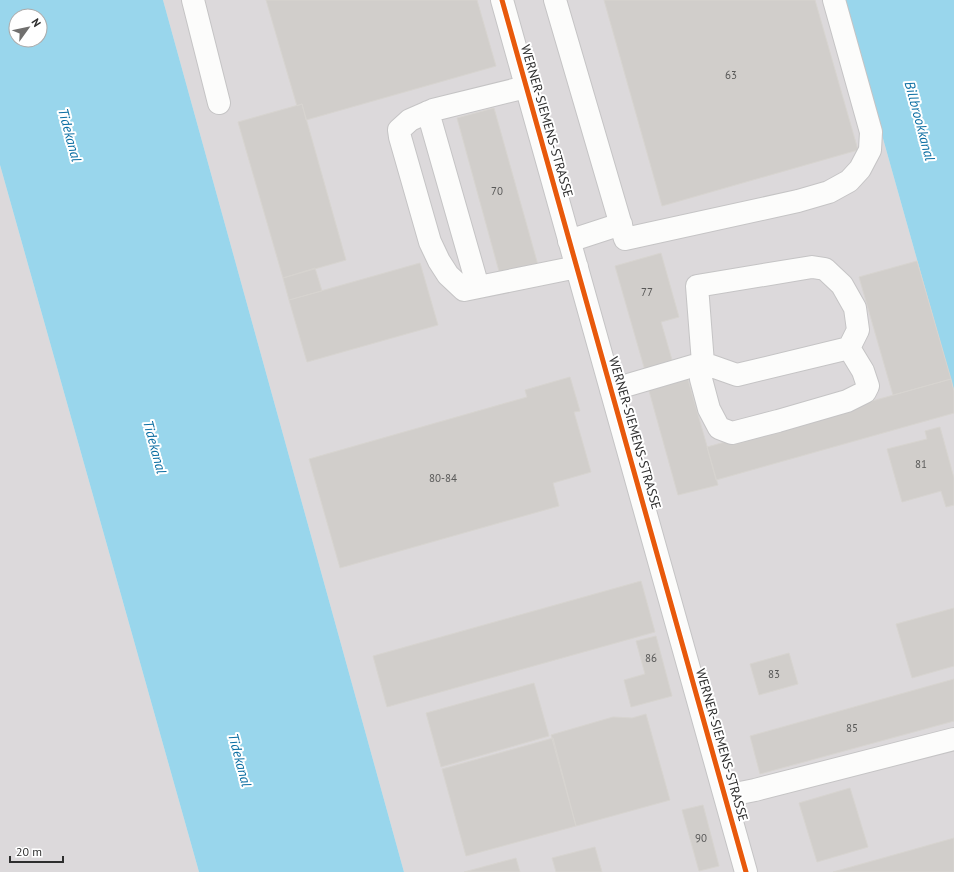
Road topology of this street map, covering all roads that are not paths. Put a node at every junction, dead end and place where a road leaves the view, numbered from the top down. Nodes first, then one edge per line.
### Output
1 (193, 0) edge
2 (502, 0) edge
3 (555, 0) edge
4 (834, 0) edge
5 (526, 87) junction
6 (219, 103) dead end
7 (428, 112) junction
8 (621, 224) junction
9 (569, 241) junction
10 (577, 267) junction
11 (478, 287) junction
12 (849, 348) junction
13 (702, 363) junction
14 (611, 390) junction
15 (954, 739) edge
16 (725, 796) junction
17 (746, 872) edge

1 - 6 street
2 - 5 street, WERNER-SIEMENS-STRASSE
3 - 8 street
4 - 8 street
5 - 7 street
5 - 9 street, WERNER-SIEMENS-STRASSE
7 - 11 street
7 - 11 street
8 - 9 street
9 - 10 street, WERNER-SIEMENS-STRASSE
10 - 11 street
10 - 14 street, WERNER-SIEMENS-STRASSE
12 - 13 street
12 - 13 street
12 - 13 street
13 - 14 street
14 - 16 street, WERNER-SIEMENS-STRASSE
15 - 16 street
16 - 17 street, WERNER-SIEMENS-STRASSE

